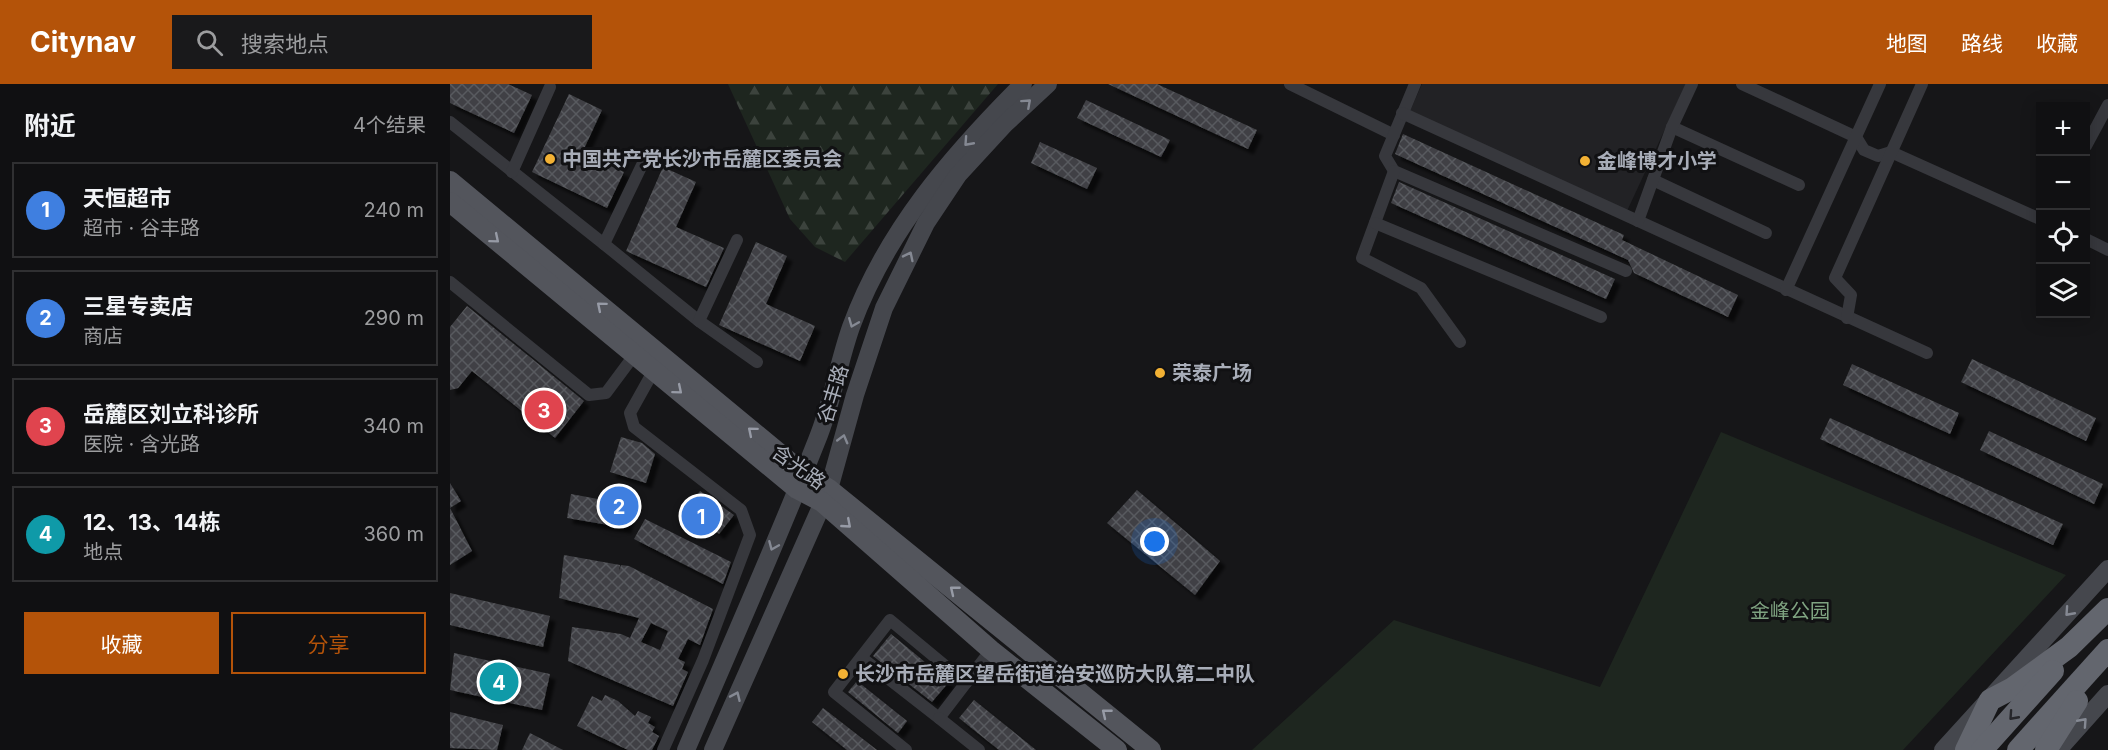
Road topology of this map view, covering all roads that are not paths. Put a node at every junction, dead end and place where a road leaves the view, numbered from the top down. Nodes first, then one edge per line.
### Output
1 (1023, 84) edge
2 (1048, 84) edge
3 (1290, 84) edge
4 (1692, 84) edge
5 (1742, 84) edge
6 (1880, 84) edge
7 (1922, 84) edge
8 (1412, 85) edge
9 (550, 87) dead end
10 (2108, 105) edge
11 (1402, 114) junction
12 (450, 122) edge
13 (1672, 127) junction
14 (1394, 135) junction
15 (1856, 137) junction
16 (2090, 137) edge
17 (1891, 152) junction
18 (642, 165) dead end
19 (1394, 171) junction
20 (512, 172) junction
21 (1653, 180) junction
22 (450, 181) edge
23 (1799, 185) dead end
24 (450, 202) edge
25 (2036, 216) edge
26 (1638, 221) junction
27 (1375, 223) junction
28 (1766, 233) dead end
29 (737, 240) dead end
30 (2090, 242) edge
31 (604, 244) junction
32 (2108, 250) edge
33 (1626, 271) dead end
34 (450, 282) edge
35 (1786, 290) junction
36 (1601, 316) dead end
37 (1847, 318) junction
38 (699, 321) junction
39 (1460, 342) dead end
40 (634, 354) junction
41 (1927, 354) dead end
42 (757, 362) dead end
43 (654, 370) junction
44 (800, 481) junction
45 (826, 495) junction
46 (2108, 569) edge
47 (2108, 609) edge
48 (991, 650) junction
49 (2108, 651) edge
50 (862, 658) junction
51 (966, 683) junction
52 (2108, 694) edge
53 (1990, 700) junction
54 (939, 718) junction
55 (663, 750) edge
56 (686, 750) edge
57 (713, 750) edge
58 (906, 750) edge
59 (979, 750) edge
60 (1117, 750) edge
61 (1151, 750) edge
62 (1943, 750) edge
63 (1966, 750) edge
64 (1982, 750) edge
65 (2018, 750) edge
66 (2046, 750) edge
67 (2058, 750) edge

1 -> 44 street, 谷丰路
45 -> 2 street, 谷丰路
3 - 14 street
4 - 13 street
5 - 15 street
6 - 15 street
7 - 17 street
8 - 11 street
9 - 20 street
10 - 16 street
11 - 14 street
11 - 26 street
12 - 20 street
13 - 21 street
13 - 23 street
14 - 19 street
15 - 17 street
15 - 35 street
17 - 25 street
17 - 37 street
18 - 31 street
19 - 27 street
19 - 33 street
20 - 31 street
21 - 26 street
21 - 28 street
44 -> 22 main road, 含光路
24 -> 40 main road, 含光路
26 - 35 street
27 - 36 street
27 - 39 street
29 - 38 street
30 - 32 street
31 - 38 street
34 - 40 street
35 - 37 street
37 - 41 street
38 - 42 street
40 - 43 main road, 含光路
43 -> 44 main road, 含光路
43 - 55 street
44 - 45 main road, 含光路
44 -> 56 street, 谷丰路
45 -> 48 main road, 含光路
57 -> 45 street, 谷丰路
61 -> 45 main road, 含光路
46 -> 53 street
47 - 53 highway
47 -> 64 highway
48 - 51 street
48 - 60 main road, 含光路
49 - 65 highway
49 - 66 highway
50 - 51 street
50 - 54 street
50 - 58 street
51 - 54 street
67 -> 52 street
53 - 62 street
53 - 63 highway
54 - 59 street

